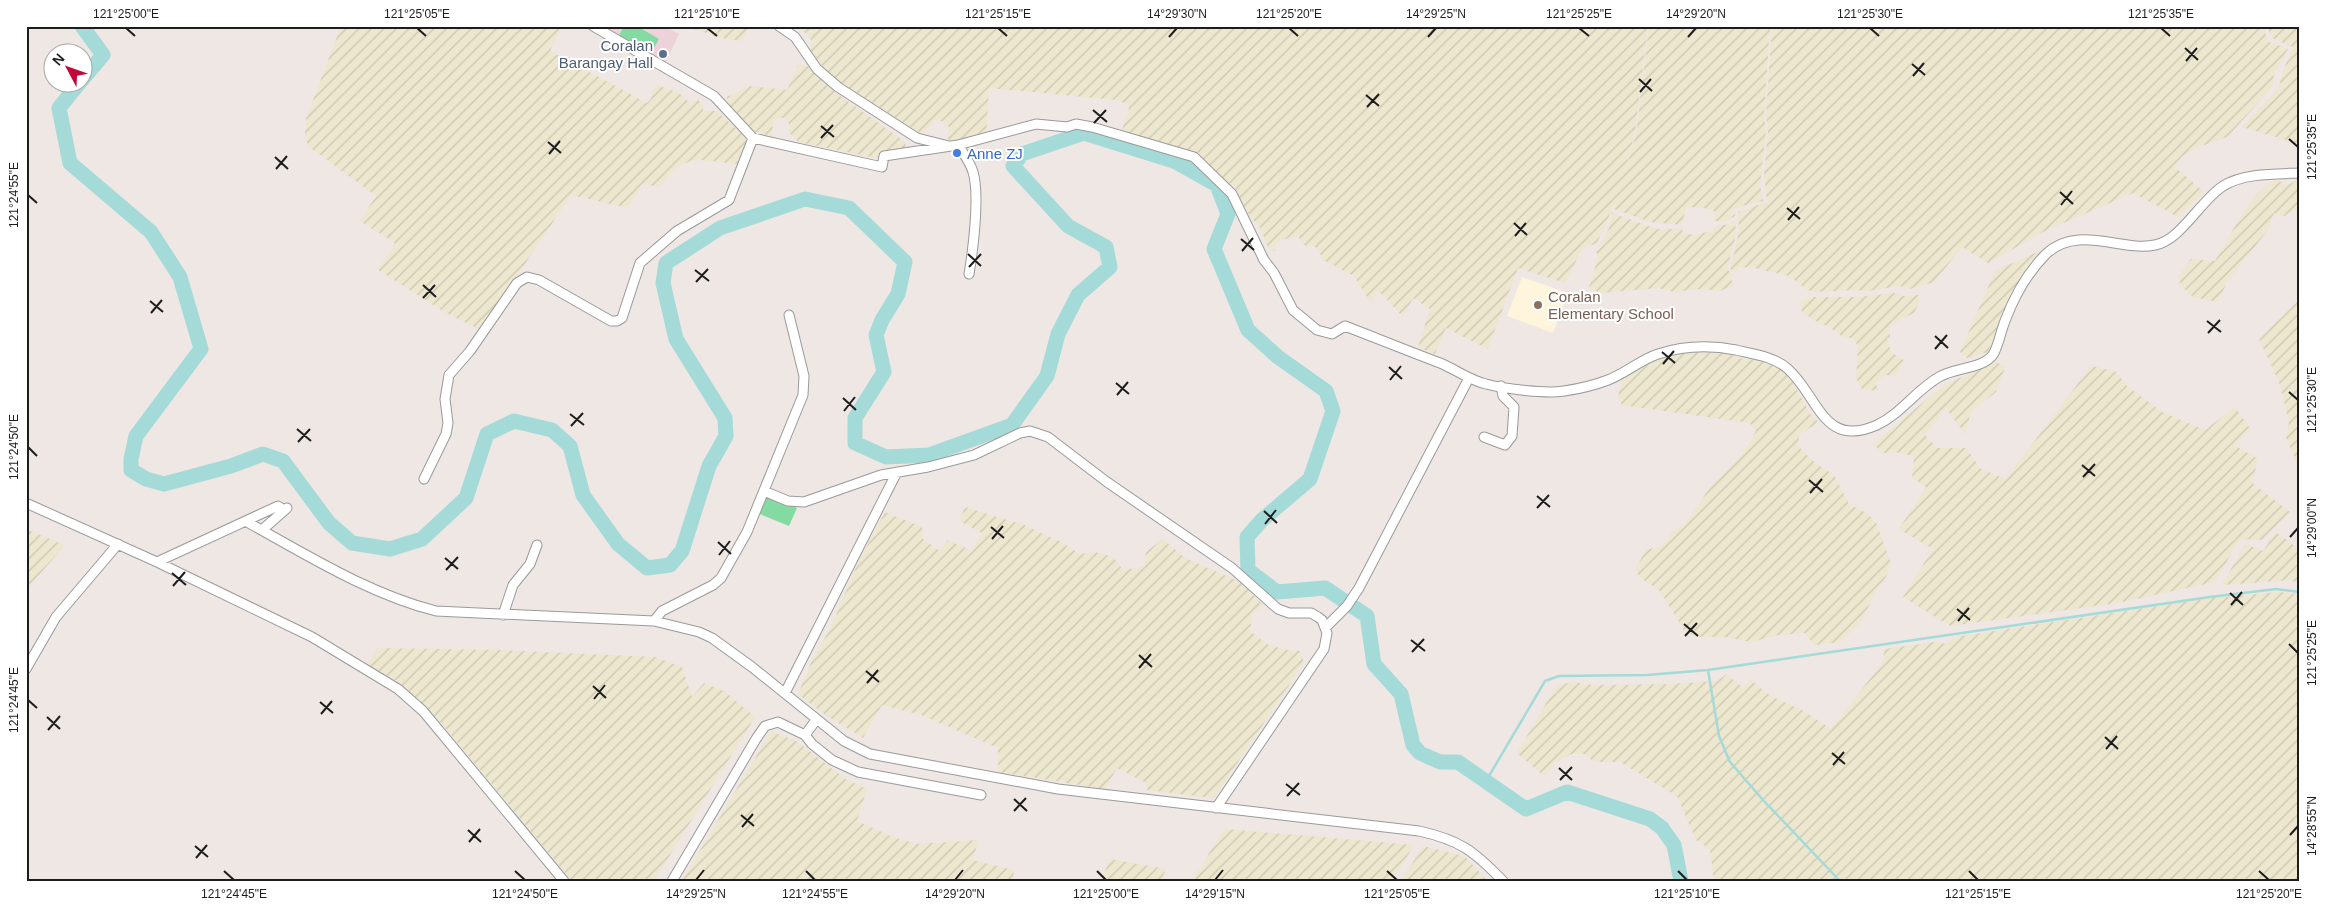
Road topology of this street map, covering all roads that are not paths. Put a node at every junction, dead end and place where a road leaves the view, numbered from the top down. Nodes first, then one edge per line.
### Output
1 (593, 26) edge
2 (779, 26) edge
3 (753, 138) junction
4 (954, 146) junction
5 (2300, 173) edge
6 (969, 274) dead end
7 (789, 315) dead end
8 (1469, 378) junction
9 (1500, 386) junction
10 (1484, 437) dead end
11 (897, 472) junction
12 (424, 479) dead end
13 (764, 491) junction
14 (26, 503) edge
15 (247, 522) junction
16 (262, 530) junction
17 (118, 544) junction
18 (538, 545) dead end
19 (157, 562) junction
20 (503, 614) junction
21 (654, 621) junction
22 (1326, 627) junction
23 (26, 669) edge
24 (785, 693) junction
25 (816, 720) junction
26 (804, 735) junction
27 (981, 795) dead end
28 (1216, 808) junction
29 (564, 881) edge
30 (672, 881) edge
31 (1503, 881) edge

1 - 3 street
2 - 4 street
3 - 4 street
3 - 12 street
4 - 6 street
4 - 8 street
5 - 9 street
7 - 13 street
8 - 9 street
8 - 22 street
9 - 10 street
11 - 13 street
11 - 22 street
11 - 24 street
13 - 21 street
14 - 17 street
15 - 16 street
15 - 16 street
15 - 19 street
16 - 20 street
17 - 19 street
17 - 23 street
18 - 20 street
19 - 29 street
20 - 21 street
21 - 24 street
22 - 28 street
24 - 25 street
25 - 26 street
25 - 28 street
26 - 27 street
26 - 30 street
28 - 31 street

